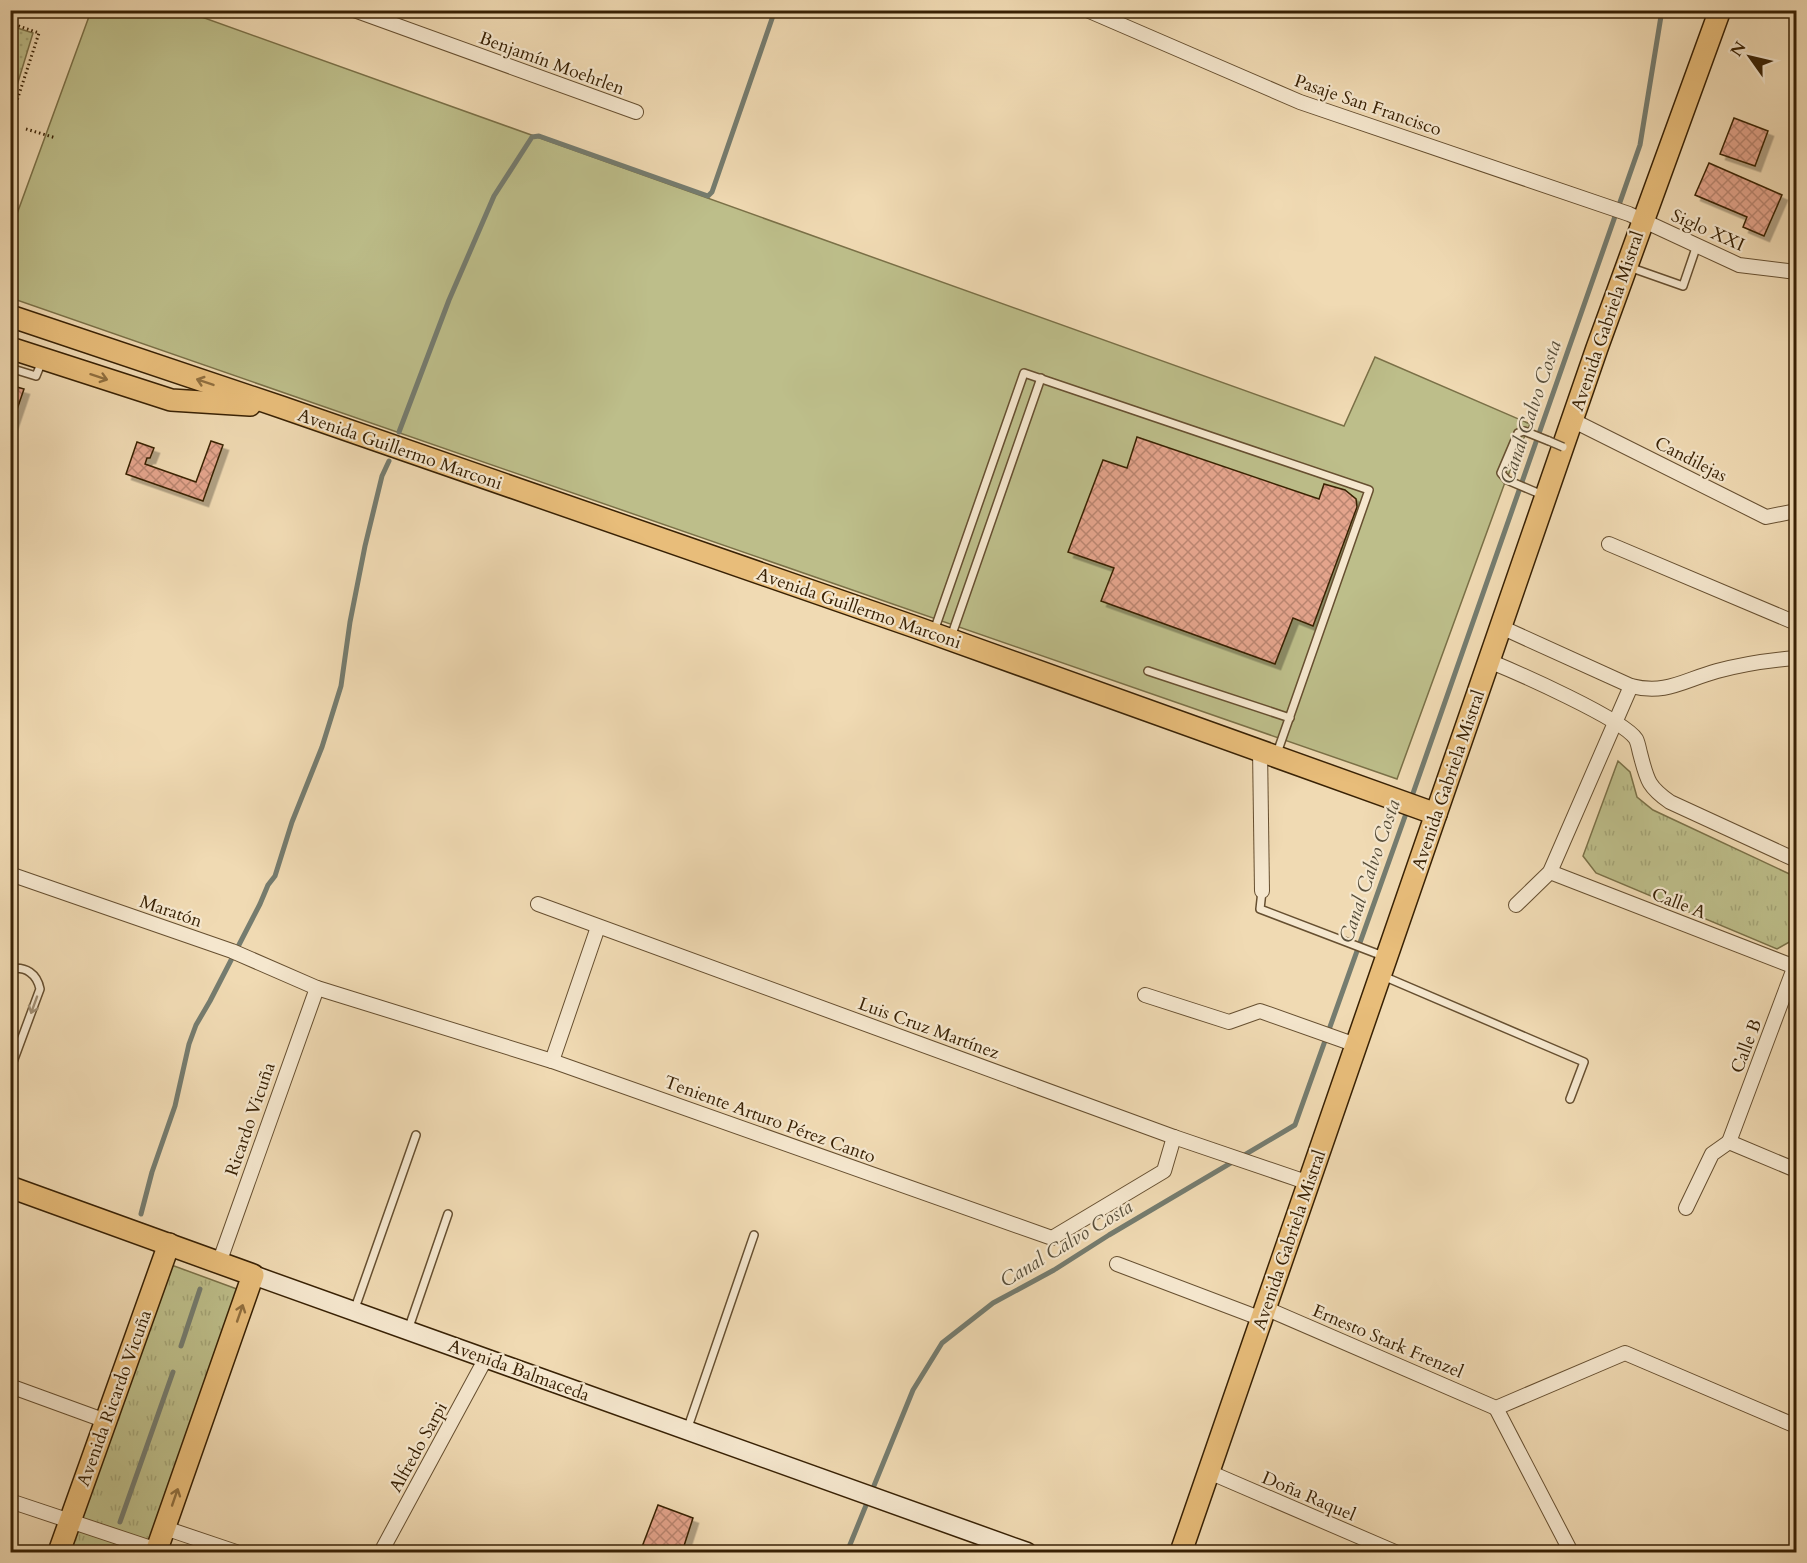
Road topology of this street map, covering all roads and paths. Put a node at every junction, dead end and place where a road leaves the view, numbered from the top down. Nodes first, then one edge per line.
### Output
1 (354, 10) edge
2 (1087, 10) edge
3 (1720, 10) edge
4 (10, 23) edge
5 (636, 112) dead end
6 (10, 122) edge
7 (26, 129) dead end
8 (56, 138) dead end
9 (10, 157) edge
10 (16, 159) dead end
11 (1636, 217) junction
12 (1697, 245) junction
13 (1627, 266) junction
14 (1797, 272) edge
15 (10, 316) edge
16 (52, 330) junction
17 (10, 348) edge
18 (43, 359) junction
19 (10, 368) edge
20 (1041, 378) junction
21 (281, 407) junction
22 (1572, 420) junction
23 (1556, 444) junction
24 (1539, 493) junction
25 (1797, 511) edge
26 (1609, 544) dead end
27 (1797, 623) edge
28 (1501, 627) junction
29 (942, 637) junction
30 (1797, 658) edge
31 (1489, 661) junction
32 (1148, 671) dead end
33 (1630, 686) junction
34 (1290, 718) junction
35 (1615, 722) junction
36 (1268, 752) junction
37 (1429, 811) junction
38 (1797, 860) edge
39 (1550, 872) junction
40 (10, 874) edge
41 (1262, 891) joint
42 (538, 904) dead end
43 (1516, 904) dead end
44 (598, 927) junction
45 (1380, 962) junction
46 (1796, 965) edge
47 (10, 969) edge
48 (317, 988) junction
49 (1145, 995) dead end
50 (1347, 1042) junction
51 (552, 1061) junction
52 (10, 1070) edge
53 (1570, 1099) dead end
54 (416, 1135) dead end
55 (1174, 1137) junction
56 (1729, 1142) junction
57 (1797, 1170) edge
58 (1309, 1183) junction
59 (10, 1187) edge
60 (1686, 1208) dead end
61 (448, 1214) dead end
62 (754, 1235) dead end
63 (169, 1244) junction
64 (219, 1263) junction
65 (1117, 1264) dead end
66 (253, 1275) junction
67 (354, 1311) junction
68 (1263, 1314) junction
69 (408, 1330) junction
70 (486, 1358) junction
71 (10, 1386) edge
72 (1496, 1408) junction
73 (106, 1420) junction
74 (1797, 1426) edge
75 (687, 1430) junction
76 (1209, 1472) junction
77 (10, 1501) edge
78 (69, 1522) junction
79 (165, 1528) junction
80 (156, 1551) edge
81 (58, 1552) edge
82 (236, 1552) edge
83 (381, 1552) edge
84 (1028, 1552) edge
85 (1181, 1552) edge
86 (1395, 1552) edge
87 (1571, 1552) edge

1 - 5 street, Benjamín Moehrlen
2 - 11 street, Pasaje San Francisco
3 - 11 main road, Avenida Gabriela Mistral
4 - 6 path
7 - 8 path
9 - 10 path
11 - 12 street, Siglo XXI
11 - 13 main road, Avenida Gabriela Mistral
12 - 13 lane
12 - 14 street, Siglo XXI
13 - 22 main road, Avenida Gabriela Mistral
15 - 16 main road, Avenida Guillermo Marconi
16 - 18 main road
21 -> 16 main road, Avenida Guillermo Marconi
17 - 18 main road, Avenida Guillermo Marconi
18 - 19 lane
18 -> 21 main road, Avenida Guillermo Marconi
20 - 29 lane
20 - 29 lane
20 - 34 lane
21 - 29 main road, Avenida Guillermo Marconi
22 - 23 main road, Avenida Gabriela Mistral
22 - 25 street, Candilejas
23 - 24 main road, Avenida Gabriela Mistral
23 - 24 lane
24 - 28 main road, Avenida Gabriela Mistral
26 - 27 street
28 - 31 main road, Avenida Gabriela Mistral
28 - 33 street
29 - 36 main road, Avenida Guillermo Marconi
30 - 33 street
31 - 35 street
31 - 37 main road, Avenida Gabriela Mistral
32 - 34 lane
33 - 35 street
34 - 36 lane
35 - 38 street
35 - 39 street
36 - 37 main road, Avenida Guillermo Marconi
36 - 41 street
37 - 45 main road, Avenida Gabriela Mistral
39 - 43 street
39 - 46 street, Calle A
40 - 48 street, Maratón
41 - 45 lane
42 - 44 street, Luis Cruz Martínez
44 - 51 street
44 - 55 street, Luis Cruz Martínez
45 - 50 main road, Avenida Gabriela Mistral
45 - 53 lane
46 - 56 street, Calle B
47 -> 52 lane
48 - 51 street, Teniente Arturo Pérez Canto
48 - 64 street, Ricardo Vicuña
49 - 50 street
50 - 58 main road, Avenida Gabriela Mistral
51 - 55 street, Teniente Arturo Pérez Canto
54 - 67 lane
55 - 58 street, Luis Cruz Martínez
56 - 57 street
56 - 60 street
58 - 68 main road, Avenida Gabriela Mistral
59 - 63 main road, Avenida Balmaceda
61 - 69 lane
62 - 75 lane
63 - 64 main road, Avenida Balmaceda
63 - 73 main road, Avenida Ricardo Vicuña
64 - 66 main road, Avenida Balmaceda
65 - 68 street
66 - 67 main road, Avenida Balmaceda
79 -> 66 main road
67 - 69 main road, Avenida Balmaceda
68 - 72 street, Ernesto Stark Frenzel
68 - 76 main road, Avenida Gabriela Mistral
69 - 70 main road, Avenida Balmaceda
70 - 75 main road, Avenida Balmaceda
70 - 83 street, Alfredo Sarpi
71 - 73 street
72 - 74 street
72 - 87 street
73 - 78 main road, Avenida Ricardo Vicuña
75 - 84 main road, Avenida Balmaceda
76 - 85 main road, Avenida Gabriela Mistral
76 - 86 street, Doña Raquel
77 - 78 street
78 - 80 street
78 - 81 main road, Avenida Ricardo Vicuña
79 - 80 main road
79 - 82 street

